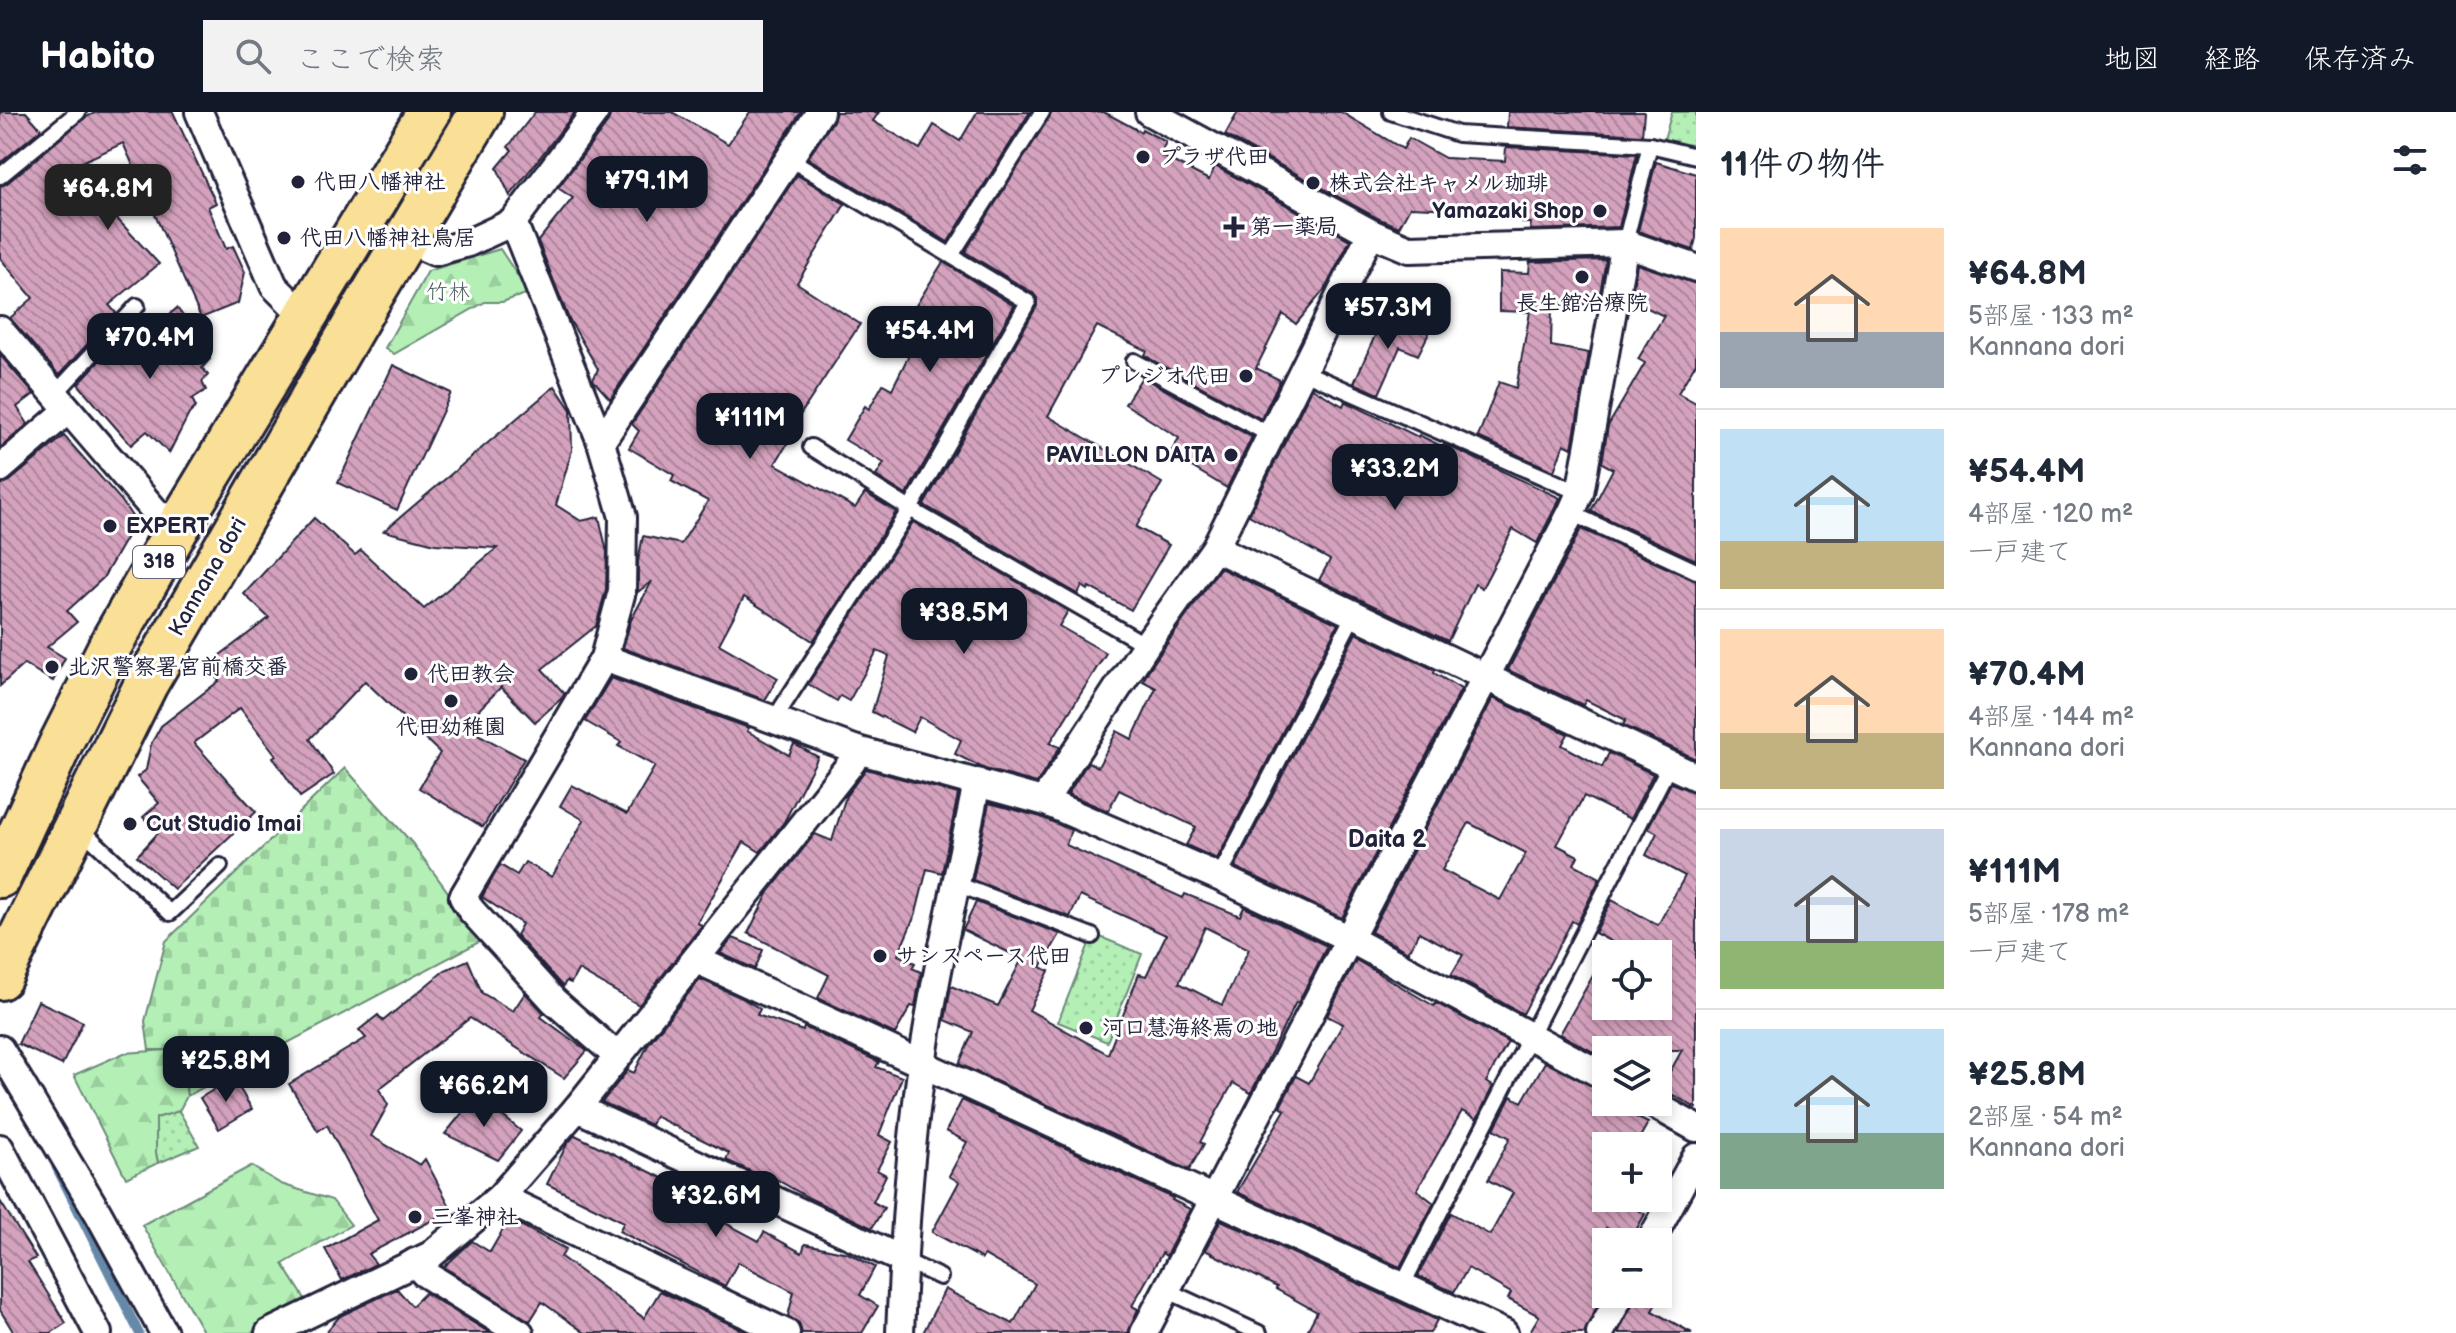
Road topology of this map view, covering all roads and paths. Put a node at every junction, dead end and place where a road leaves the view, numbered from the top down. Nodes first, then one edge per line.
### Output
1 (78, 112) edge
2 (199, 112) edge
3 (429, 112) edge
4 (481, 112) edge
5 (595, 112) edge
6 (820, 112) edge
7 (1042, 112) edge
8 (1149, 112) edge
9 (1391, 112) edge
10 (1650, 145) junction
11 (1696, 156) edge
12 (790, 159) junction
13 (0, 176) edge
14 (513, 222) junction
15 (1371, 233) junction
16 (405, 239) junction
17 (1625, 243) junction
18 (952, 254) junction
19 (1696, 268) edge
20 (137, 306) dead end
21 (308, 312) junction
22 (0, 330) edge
23 (1134, 361) dead end
24 (1302, 371) junction
25 (62, 402) junction
26 (1272, 436) junction
27 (601, 442) junction
28 (811, 447) dead end
29 (0, 469) edge
30 (1576, 503) junction
31 (910, 509) junction
32 (178, 527) junction
33 (1215, 548) junction
34 (1696, 571) edge
35 (1353, 616) junction
36 (1146, 645) junction
37 (604, 658) junction
38 (1486, 678) junction
39 (773, 721) junction
40 (857, 750) junction
41 (1670, 764) junction
42 (1696, 777) edge
43 (977, 782) junction
44 (1046, 802) junction
45 (76, 824) junction
46 (2, 866) edge
47 (220, 866) dead end
48 (1219, 877) junction
49 (954, 883) junction
50 (1092, 936) dead end
51 (1348, 938) junction
52 (697, 960) junction
53 (0, 978) edge
54 (1530, 1035) junction
55 (0, 1049) edge
56 (617, 1056) junction
57 (922, 1065) junction
58 (1592, 1069) edge
59 (577, 1108) junction
60 (1672, 1114) edge
61 (1696, 1128) edge
62 (0, 1148) edge
63 (1696, 1157) edge
64 (500, 1197) junction
65 (1213, 1199) junction
66 (1658, 1228) edge
67 (903, 1260) junction
68 (415, 1262) junction
69 (940, 1277) dead end
70 (1402, 1286) junction
71 (1166, 1290) junction
72 (1613, 1308) edge
73 (273, 1332) edge
74 (98, 1333) edge
75 (164, 1333) edge
76 (520, 1333) edge
77 (784, 1333) edge
78 (900, 1333) edge
79 (1144, 1333) edge
80 (1259, 1333) edge
81 (1504, 1333) edge
82 (1600, 1333) edge

1 - 13 lane
2 - 21 street
3 - 21 main road, 318
4 - 16 main road, 318
5 - 14 street
6 - 12 street
7 - 18 lane
8 - 15 street
9 - 10 lane
10 - 11 lane
10 - 17 lane
12 - 18 lane
12 - 27 street
14 - 16 street
14 - 27 street
15 - 17 street
15 - 24 street
16 - 45 main road, 318
17 - 19 street
17 - 30 street
18 - 31 lane
20 - 25 lane
21 - 32 main road, 318
22 - 25 street
23 - 26 lane
24 - 26 street
24 - 30 lane
25 - 29 street
25 - 32 street
26 - 33 street
27 - 37 street
28 - 31 lane
30 - 34 lane
30 - 38 street
31 - 36 lane
31 - 39 lane
32 - 46 main road, 318
33 - 35 street
33 - 36 street
35 - 38 street
35 - 48 lane
36 - 44 street
37 - 39 street
37 - 56 street
38 - 41 street
38 - 51 street
39 - 40 street
40 - 43 street
40 - 52 street
41 - 42 street
41 - 54 lane
43 - 44 street
43 - 49 street
44 - 48 street
45 - 47 lane
45 - 53 main road, 318
48 - 51 street
49 - 50 lane
49 - 57 street
51 - 54 street
51 - 65 street
52 - 56 street
52 - 57 street
54 - 58 street
54 - 70 lane
55 - 75 street
56 - 59 street
57 - 65 street
57 - 67 street
59 - 64 street
59 - 67 street
60 - 61 street
62 - 74 street
63 - 66 street
64 - 68 street
64 - 77 street
65 - 70 street
65 - 71 street
67 - 69 lane
67 - 78 street
68 - 73 street
68 - 76 street
70 - 81 street
71 - 79 street
71 - 80 lane
72 - 82 street

